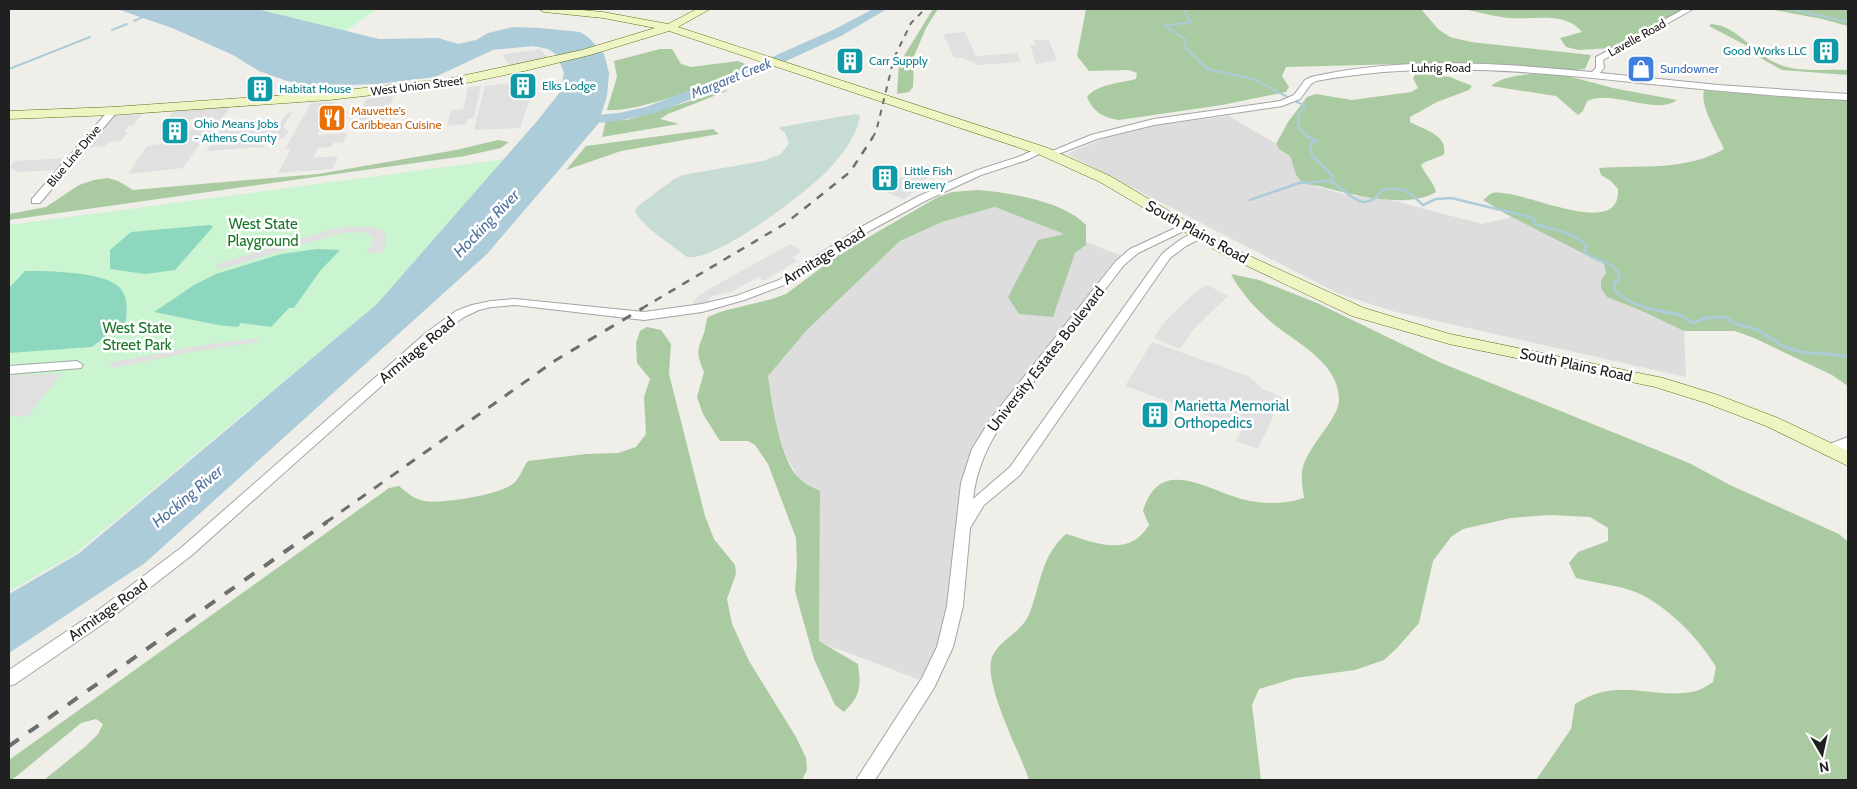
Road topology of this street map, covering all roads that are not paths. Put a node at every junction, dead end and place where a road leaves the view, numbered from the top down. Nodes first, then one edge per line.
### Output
1 (544, 9) edge
2 (706, 9) edge
3 (1689, 9) edge
4 (669, 27) junction
5 (1594, 74) junction
6 (1848, 98) edge
7 (113, 111) junction
8 (9, 115) edge
9 (1045, 152) junction
10 (36, 201) dead end
11 (1184, 227) junction
12 (1199, 235) junction
13 (77, 365) dead end
14 (9, 370) edge
15 (1848, 443) edge
16 (1830, 450) junction
17 (1848, 459) edge
18 (963, 530) junction
19 (9, 679) edge
20 (865, 780) edge

1 - 4 main road, South Plains Road
2 - 4 main road, West Union Street
3 - 5 street, Lavelle Road
4 - 7 main road, West Union Street
4 - 9 main road, South Plains Road
5 - 6 street, Luhrig Road
5 - 9 street, Luhrig Road
7 - 8 main road, West Union Street
7 - 10 street, Blue Line Drive
9 - 11 main road, South Plains Road
9 - 19 street, Armitage Road
11 - 12 main road, South Plains Road
11 - 18 street, University Estates Boulevard
12 - 16 main road, South Plains Road
12 - 18 street, University Estates Boulevard
13 - 14 street
15 - 16 street
16 - 17 main road, South Plains Road
18 - 20 street, University Estates Boulevard

